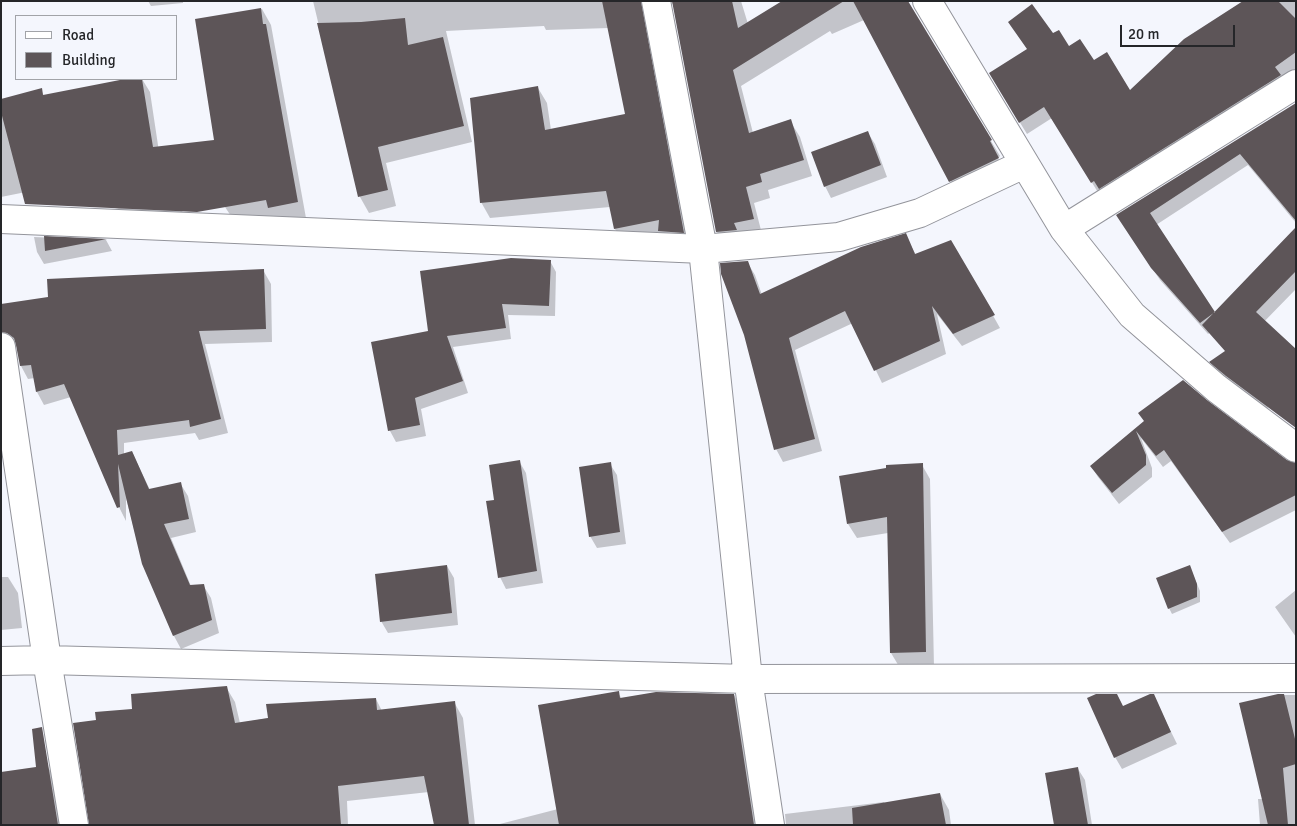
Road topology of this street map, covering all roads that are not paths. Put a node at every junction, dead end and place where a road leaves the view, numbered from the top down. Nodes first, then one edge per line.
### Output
1 (656, 1) edge
2 (927, 1) edge
3 (1296, 84) edge
4 (1024, 164) junction
5 (1, 219) edge
6 (1064, 229) junction
7 (703, 249) junction
8 (1, 347) edge
9 (1296, 448) edge
10 (47, 660) junction
11 (1, 661) edge
12 (1296, 678) edge
13 (748, 679) junction
14 (74, 825) edge
15 (770, 825) edge

1 - 7 street
2 - 4 street
3 - 6 street
4 - 6 street
4 - 7 street
5 - 7 street
6 - 9 street
7 - 13 street
8 - 10 street
10 - 11 street
10 - 13 street
10 - 14 street
12 - 13 street
13 - 15 street

